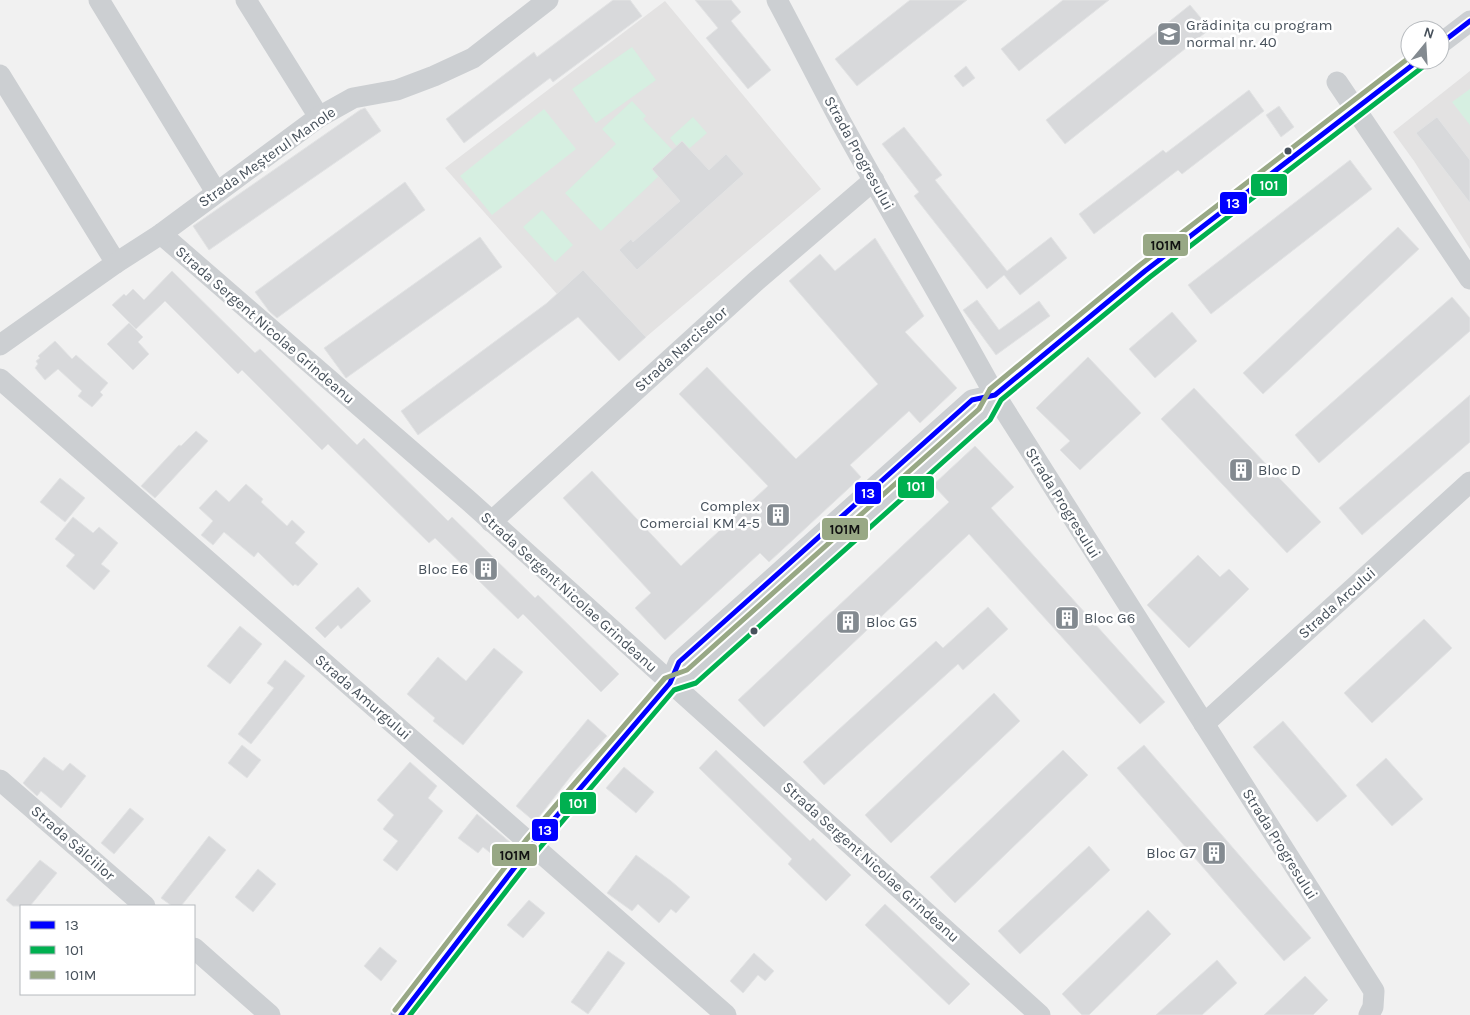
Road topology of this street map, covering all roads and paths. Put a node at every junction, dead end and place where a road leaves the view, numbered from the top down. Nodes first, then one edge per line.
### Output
1 (99, 0) edge
2 (246, 0) edge
3 (548, 0) edge
4 (777, 0) edge
5 (1470, 21) edge
6 (1450, 36) edge
7 (1406, 70) edge
8 (0, 75) edge
9 (1337, 82) dead end
10 (1355, 108) junction
11 (319, 117) junction
12 (874, 180) junction
13 (216, 192) junction
14 (161, 234) junction
15 (116, 263) junction
16 (1470, 279) edge
17 (0, 345) edge
18 (0, 379) edge
19 (994, 395) junction
20 (1470, 482) edge
21 (491, 522) junction
22 (670, 683) junction
23 (1204, 724) junction
24 (0, 780) edge
25 (532, 845) junction
26 (144, 905) edge
27 (195, 949) edge
28 (270, 1015) edge
29 (401, 1015) edge
30 (726, 1015) edge
31 (1040, 1015) edge
32 (1369, 1015) edge

1 - 13 street
2 - 11 street
3 - 11 street, Strada Meșterul Manole
4 - 12 street, Strada Progresului
5 - 6 street
7 - 10 street
8 - 15 street
9 - 10 street
10 - 16 street
10 - 19 street
11 - 13 street, Strada Meșterul Manole
12 - 19 street, Strada Progresului
12 - 21 street, Strada Narciselor
13 - 14 street, Strada Meșterul Manole
14 - 15 street, Strada Meșterul Manole
14 - 21 street, Strada Sergent Nicolae Grindeanu
15 - 17 street, Strada Meșterul Manole
18 - 25 street, Strada Amurgului
19 - 22 street
19 - 23 street, Strada Progresului
20 - 23 street, Strada Arcului
21 - 22 street, Strada Sergent Nicolae Grindeanu
22 - 25 street
22 - 31 street, Strada Sergent Nicolae Grindeanu
23 - 32 street, Strada Progresului
24 - 26 street, Strada Sălciilor
25 - 29 street
25 - 30 street, Strada Amurgului
27 - 28 street

